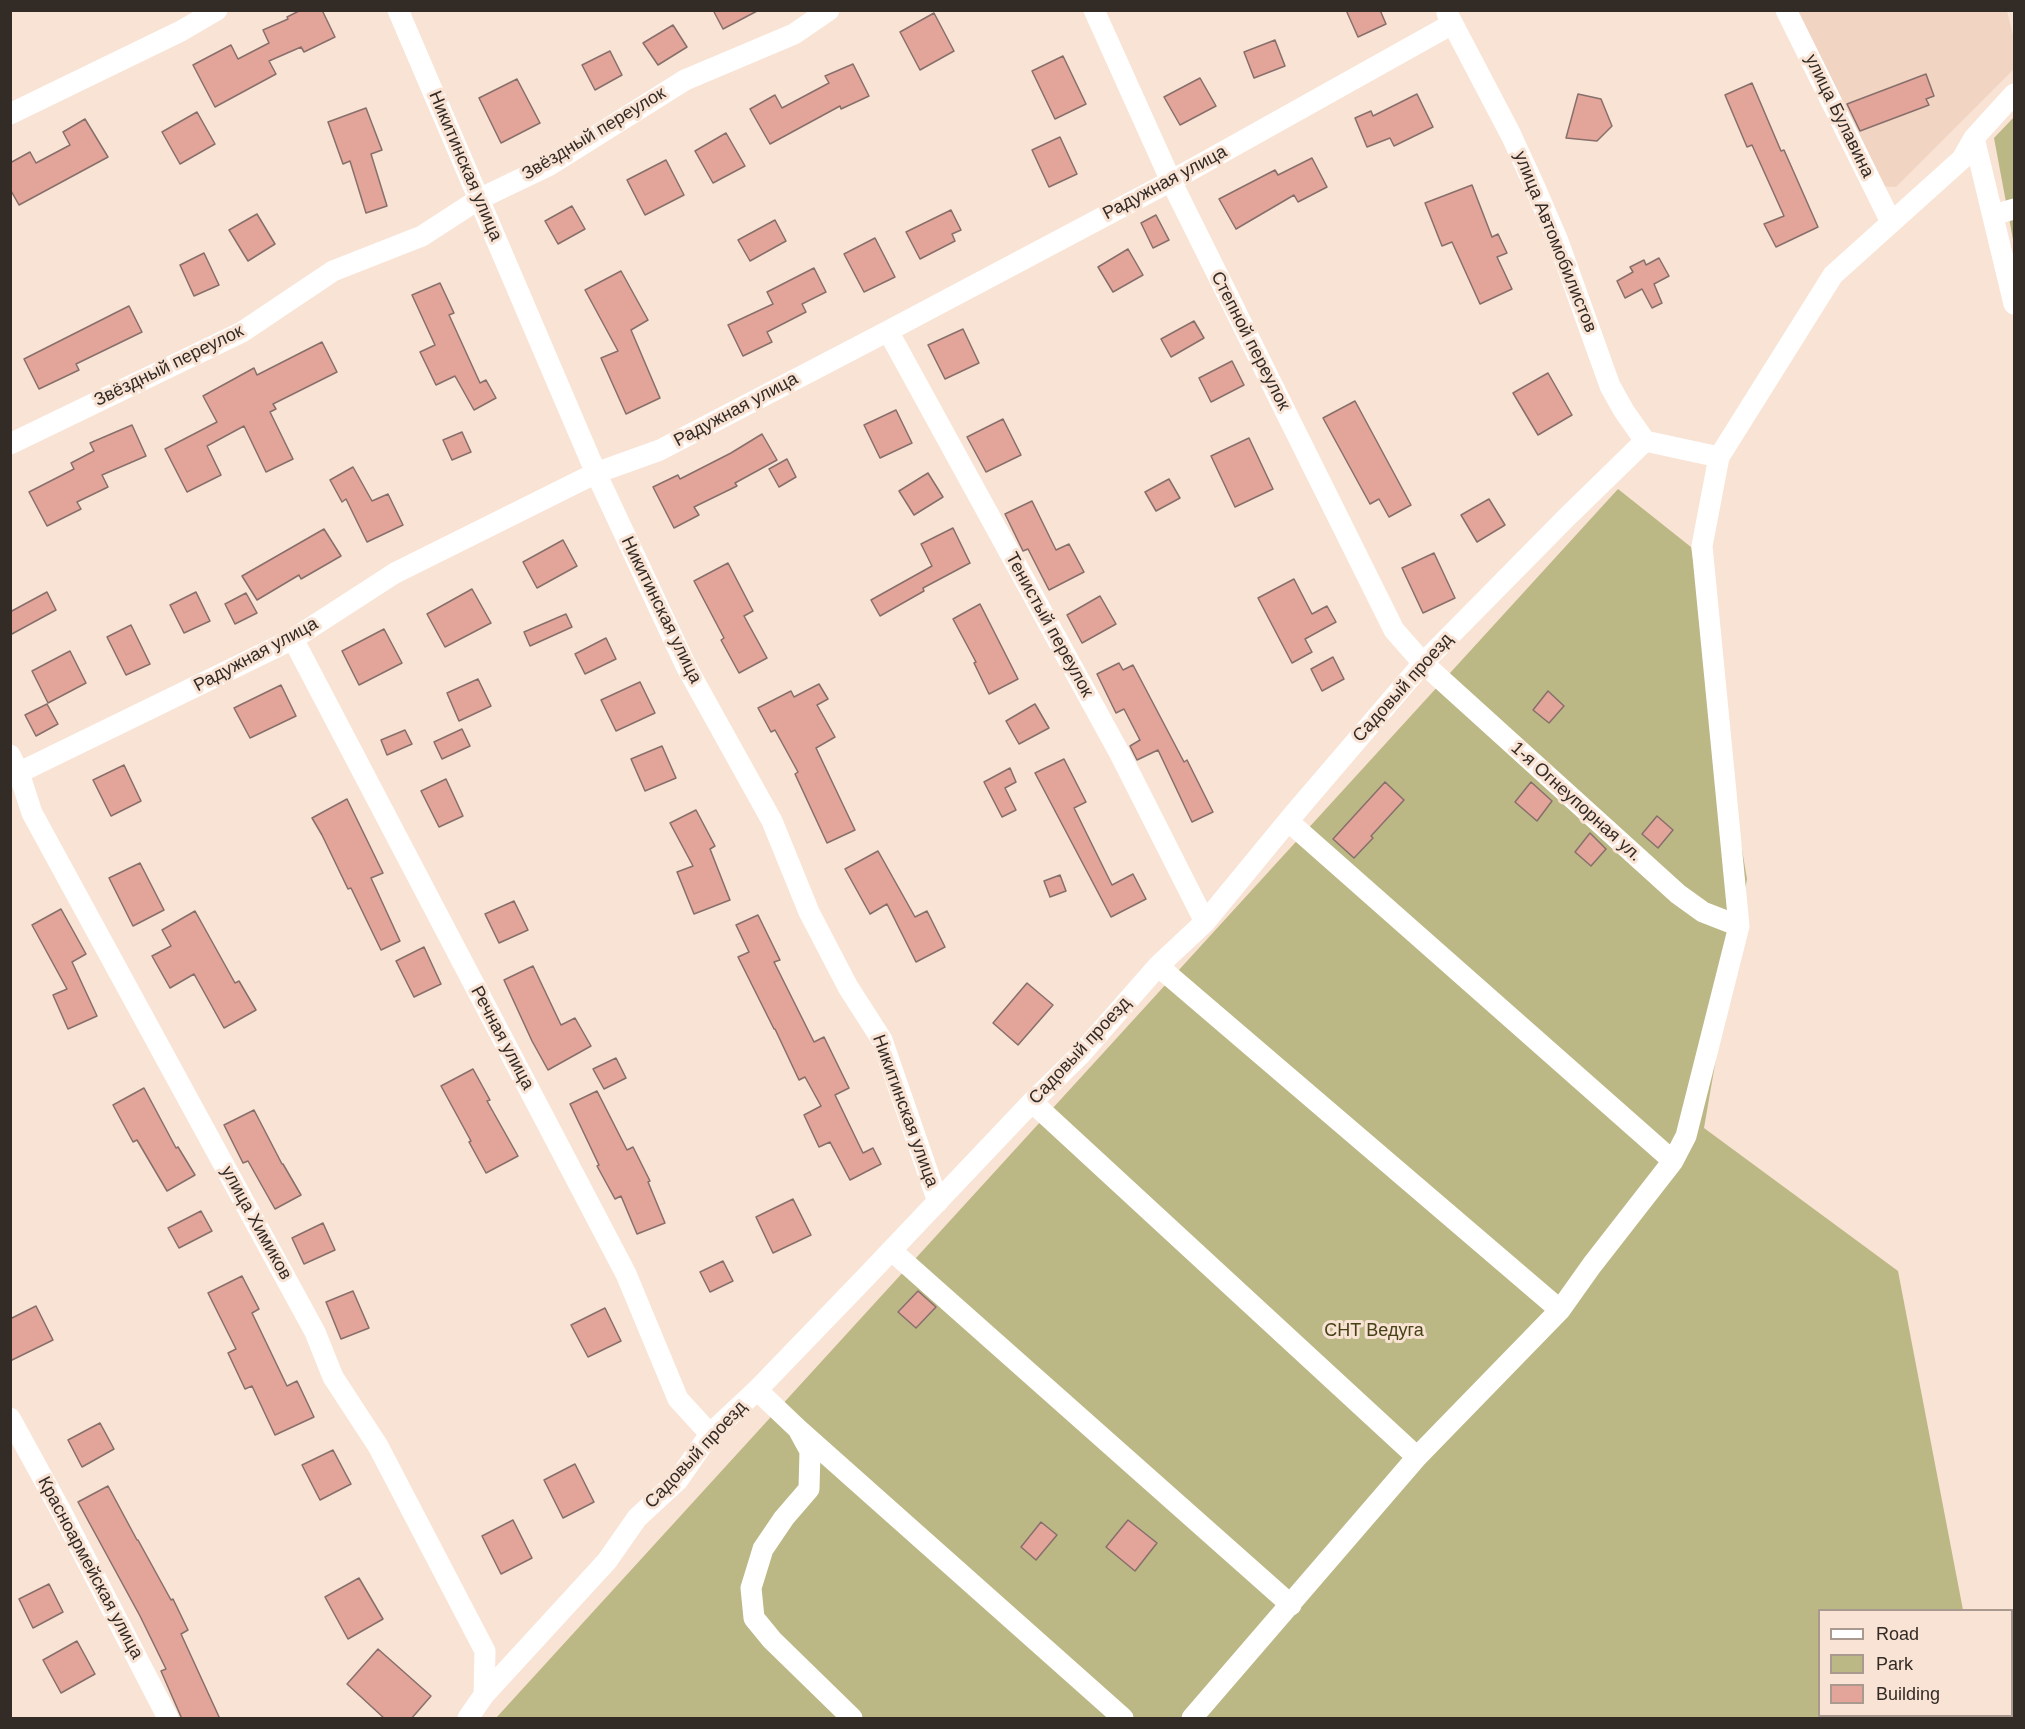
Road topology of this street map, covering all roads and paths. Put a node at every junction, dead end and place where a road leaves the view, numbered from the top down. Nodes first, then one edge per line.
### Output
1 (217, 10) edge
2 (398, 10) edge
3 (830, 10) edge
4 (1094, 10) edge
5 (1786, 10) edge
6 (1449, 17) edge
7 (2014, 94) edge
8 (10, 114) edge
9 (1974, 138) junction
10 (1171, 181) junction
11 (479, 199) junction
12 (2014, 209) edge
13 (1993, 215) junction
14 (1891, 222) junction
15 (2014, 304) edge
16 (888, 331) junction
17 (1645, 441) junction
18 (10, 444) edge
19 (1719, 457) junction
20 (596, 473) junction
21 (293, 639) junction
22 (1423, 663) junction
23 (13, 769) edge
24 (1288, 821) junction
25 (1205, 922) junction
26 (1739, 926) junction
27 (1158, 966) junction
28 (1032, 1102) junction
29 (1673, 1161) junction
30 (938, 1202) junction
31 (892, 1251) junction
32 (1560, 1310) junction
33 (757, 1390) junction
34 (10, 1418) edge
35 (798, 1429) junction
36 (710, 1434) junction
37 (1417, 1456) junction
38 (1291, 1605) junction
39 (484, 1695) junction
40 (168, 1719) edge
41 (468, 1719) edge
42 (852, 1719) edge
43 (1123, 1719) edge
44 (1192, 1719) edge

1 - 8 street
2 - 11 street, Никитинская улица
3 - 11 street, Звёздный переулок
4 - 10 street, Степной переулок
5 - 14 street, улица Булавина
6 - 10 street, Радужная улица
6 - 17 street, улица Автомобилистов
7 - 9 street
9 - 13 street
9 - 14 street
10 - 16 street, Радужная улица
10 - 22 street, Степной переулок
11 - 18 street, Звёздный переулок
11 - 20 street, Никитинская улица
12 - 13 street
13 - 15 street
14 - 19 street
16 - 20 street, Радужная улица
16 - 25 street, Тенистый переулок
17 - 19 street
17 - 22 street, Садовый проезд
19 - 26 street
20 - 21 street, Радужная улица
20 - 30 street, Никитинская улица
21 - 23 street, Радужная улица
21 - 36 street, Речная улица
22 - 24 street, Садовый проезд
22 - 26 street, 1-я Огнеупорная ул.
23 - 39 street, улица Химиков
24 - 25 street, Садовый проезд
24 - 29 street
25 - 27 street, Садовый проезд
26 - 29 street
27 - 28 street, Садовый проезд
27 - 32 street
28 - 30 street, Садовый проезд
28 - 37 street
29 - 32 street
30 - 31 street, Садовый проезд
31 - 33 street, Садовый проезд
31 - 38 street
32 - 37 street
33 - 35 street
33 - 36 street, Садовый проезд
34 - 40 street, Красноармейская улица
35 - 42 street
35 - 43 street
36 - 39 street, Садовый проезд
37 - 38 street
38 - 44 street
39 - 41 street, Садовый проезд

